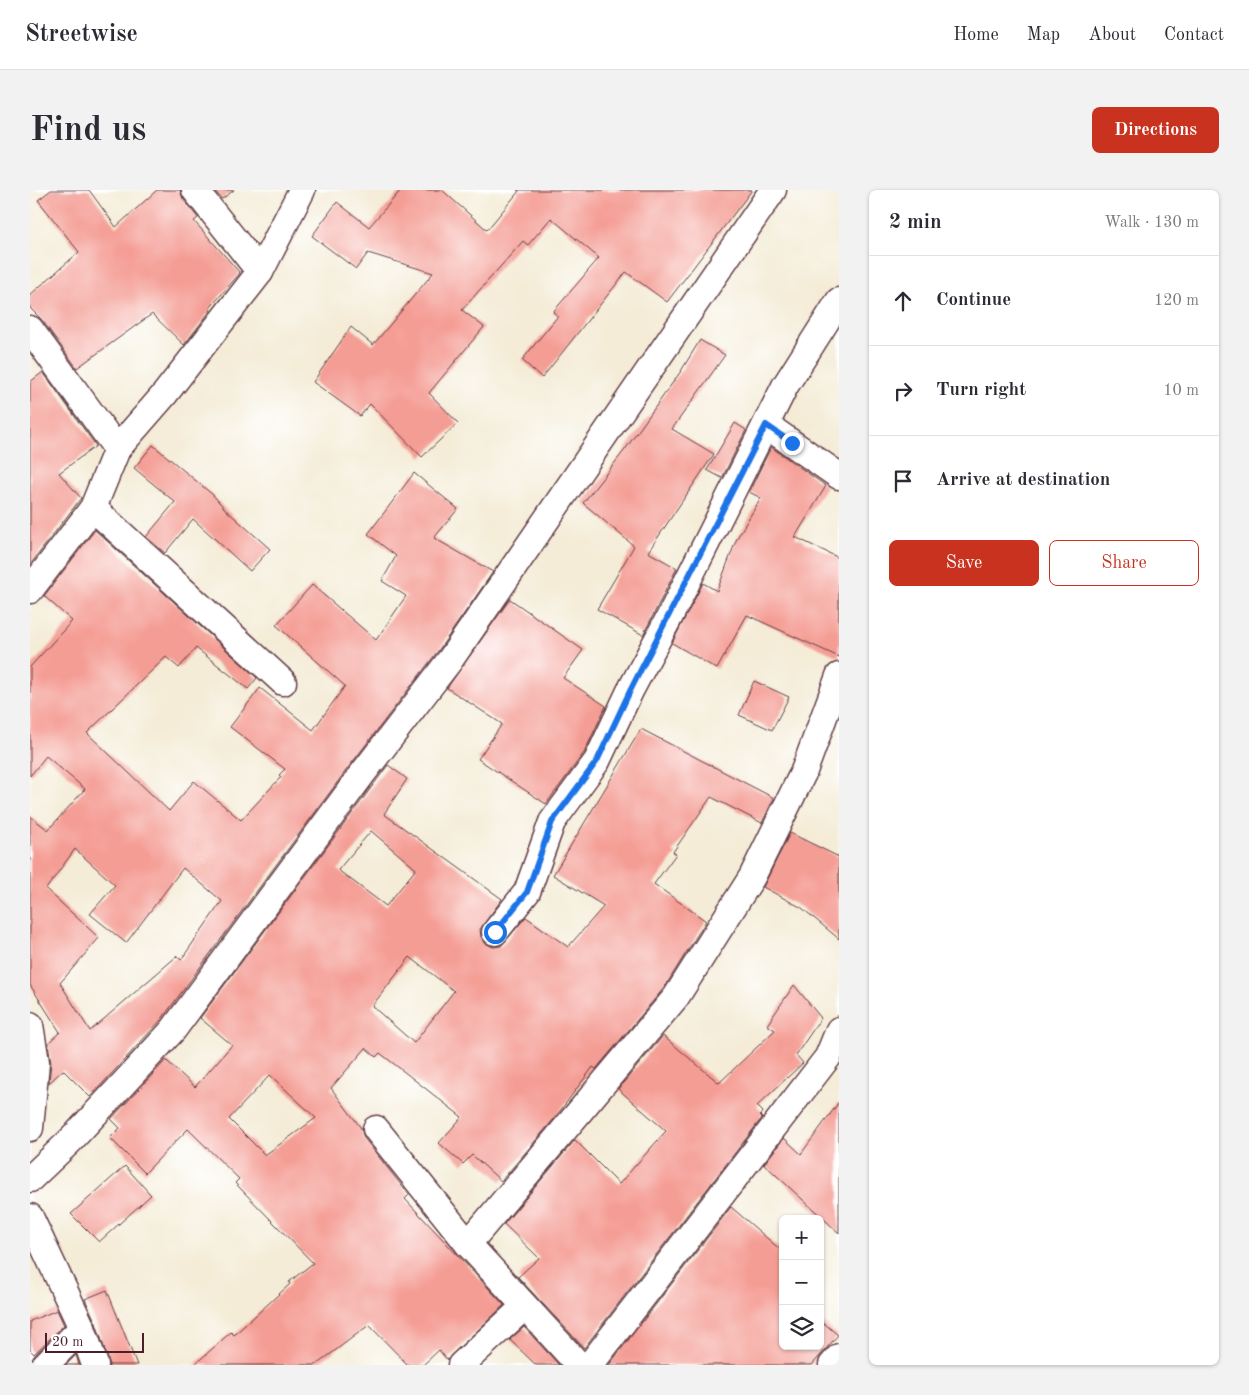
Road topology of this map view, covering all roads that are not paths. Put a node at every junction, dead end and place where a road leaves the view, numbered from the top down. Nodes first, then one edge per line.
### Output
1 (195, 190) edge
2 (302, 190) edge
3 (773, 190) edge
4 (260, 272) junction
5 (839, 301) edge
6 (30, 329) edge
7 (766, 425) junction
8 (117, 449) junction
9 (839, 476) edge
10 (93, 508) junction
11 (30, 590) edge
12 (839, 676) edge
13 (283, 682) dead end
14 (495, 932) dead end
15 (30, 1026) edge
16 (839, 1030) edge
17 (30, 1128) edge
18 (376, 1129) dead end
19 (30, 1179) edge
20 (30, 1217) edge
21 (468, 1244) junction
22 (524, 1307) junction
23 (82, 1328) junction
24 (839, 1357) edge
25 (45, 1365) edge
26 (95, 1365) edge
27 (461, 1365) edge
28 (579, 1365) edge
29 (590, 1365) edge
30 (832, 1365) edge

1 - 4 street
2 - 4 street
3 - 19 street
4 - 8 street
5 - 7 street
6 - 8 street
7 - 9 street
7 - 14 street
8 - 10 street
10 - 11 street
10 - 13 street
12 - 21 street
15 - 17 street
16 - 29 street
18 - 21 street
20 - 23 street
21 - 22 street
22 - 27 street
22 - 28 street
23 - 25 street
23 - 26 street
24 - 30 street

